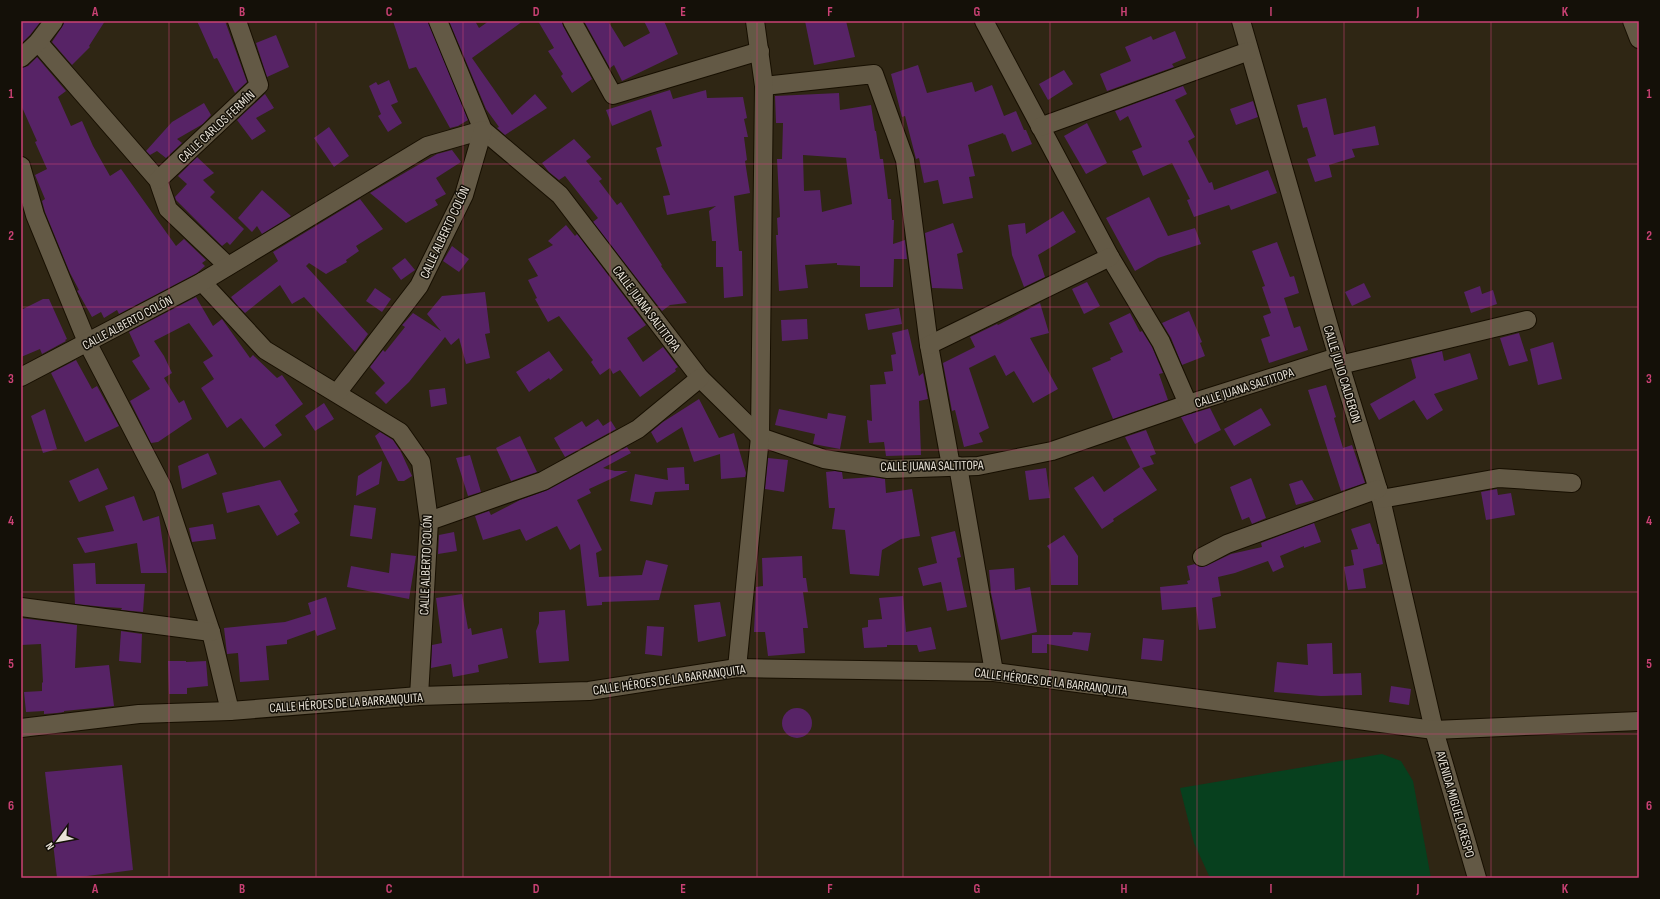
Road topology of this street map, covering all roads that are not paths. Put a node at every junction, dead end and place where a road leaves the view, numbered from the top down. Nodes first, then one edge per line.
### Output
1 (54, 21) edge
2 (237, 21) edge
3 (438, 21) edge
4 (572, 21) edge
5 (755, 21) edge
6 (984, 21) edge
7 (1241, 21) edge
8 (1632, 21) edge
9 (1639, 39) edge
10 (38, 42) junction
11 (760, 51) junction
12 (1249, 51) junction
13 (21, 58) edge
14 (764, 86) junction
15 (1040, 127) junction
16 (483, 130) junction
17 (21, 166) edge
18 (158, 180) junction
19 (28, 217) edge
20 (1110, 257) junction
21 (228, 266) junction
22 (202, 282) junction
23 (1527, 320) dead end
24 (87, 342) junction
25 (929, 345) junction
26 (1338, 361) junction
27 (21, 377) edge
28 (700, 378) junction
29 (337, 393) junction
30 (1188, 404) junction
31 (760, 437) junction
32 (955, 466) junction
33 (1572, 483) dead end
34 (1380, 494) junction
35 (429, 521) junction
36 (1202, 557) dead end
37 (21, 607) edge
38 (211, 632) junction
39 (737, 668) junction
40 (994, 672) junction
41 (419, 696) junction
42 (230, 710) junction
43 (1639, 721) edge
44 (21, 728) edge
45 (1434, 730) junction
46 (1477, 878) edge

1 - 10 street
2 - 18 street, CALLE CARLOS FERMÍN
3 - 16 street, CALLE JUANA SALTITOPA
4 - 11 street
5 - 11 street
6 - 15 street
7 - 12 street, CALLE JULIO CALDERON
8 - 9 street
10 - 13 street
10 - 18 street
11 - 14 street
12 - 15 street
12 - 26 street, CALLE JULIO CALDERON
14 - 25 street
14 - 31 street
15 - 20 street
16 - 21 street, CALLE ALBERTO COLÓN
16 - 28 street, CALLE JUANA SALTITOPA
16 - 29 street, CALLE ALBERTO COLÓN
17 - 19 street
18 - 21 street
19 - 24 street
20 - 25 street
20 - 30 street
21 - 22 street, CALLE ALBERTO COLÓN
22 - 24 street, CALLE ALBERTO COLÓN
22 - 29 street
23 - 26 street, CALLE JUANA SALTITOPA
24 - 27 street, CALLE ALBERTO COLÓN
24 - 38 street
25 - 32 street
26 - 30 street, CALLE JUANA SALTITOPA
26 - 34 street, CALLE JULIO CALDERON
28 - 31 street, CALLE JUANA SALTITOPA
28 - 35 street
29 - 35 street, CALLE ALBERTO COLÓN
30 - 32 street, CALLE JUANA SALTITOPA
31 - 32 street, CALLE JUANA SALTITOPA
31 - 39 street
32 - 40 street
33 - 34 street
34 - 36 street
34 - 45 street, CALLE JULIO CALDERON
35 - 41 street, CALLE ALBERTO COLÓN
37 - 38 street
38 - 42 street
39 - 40 street, CALLE HÉROES DE LA BARRANQUITA
39 - 41 street, CALLE HÉROES DE LA BARRANQUITA
40 - 45 street, CALLE HÉROES DE LA BARRANQUITA
41 - 42 street, CALLE HÉROES DE LA BARRANQUITA
42 - 44 street, CALLE HÉROES DE LA BARRANQUITA
43 - 45 street, CALLE HÉROES DE LA BARRANQUITA
45 - 46 street, AVENIDA MIGUEL CRESPO

